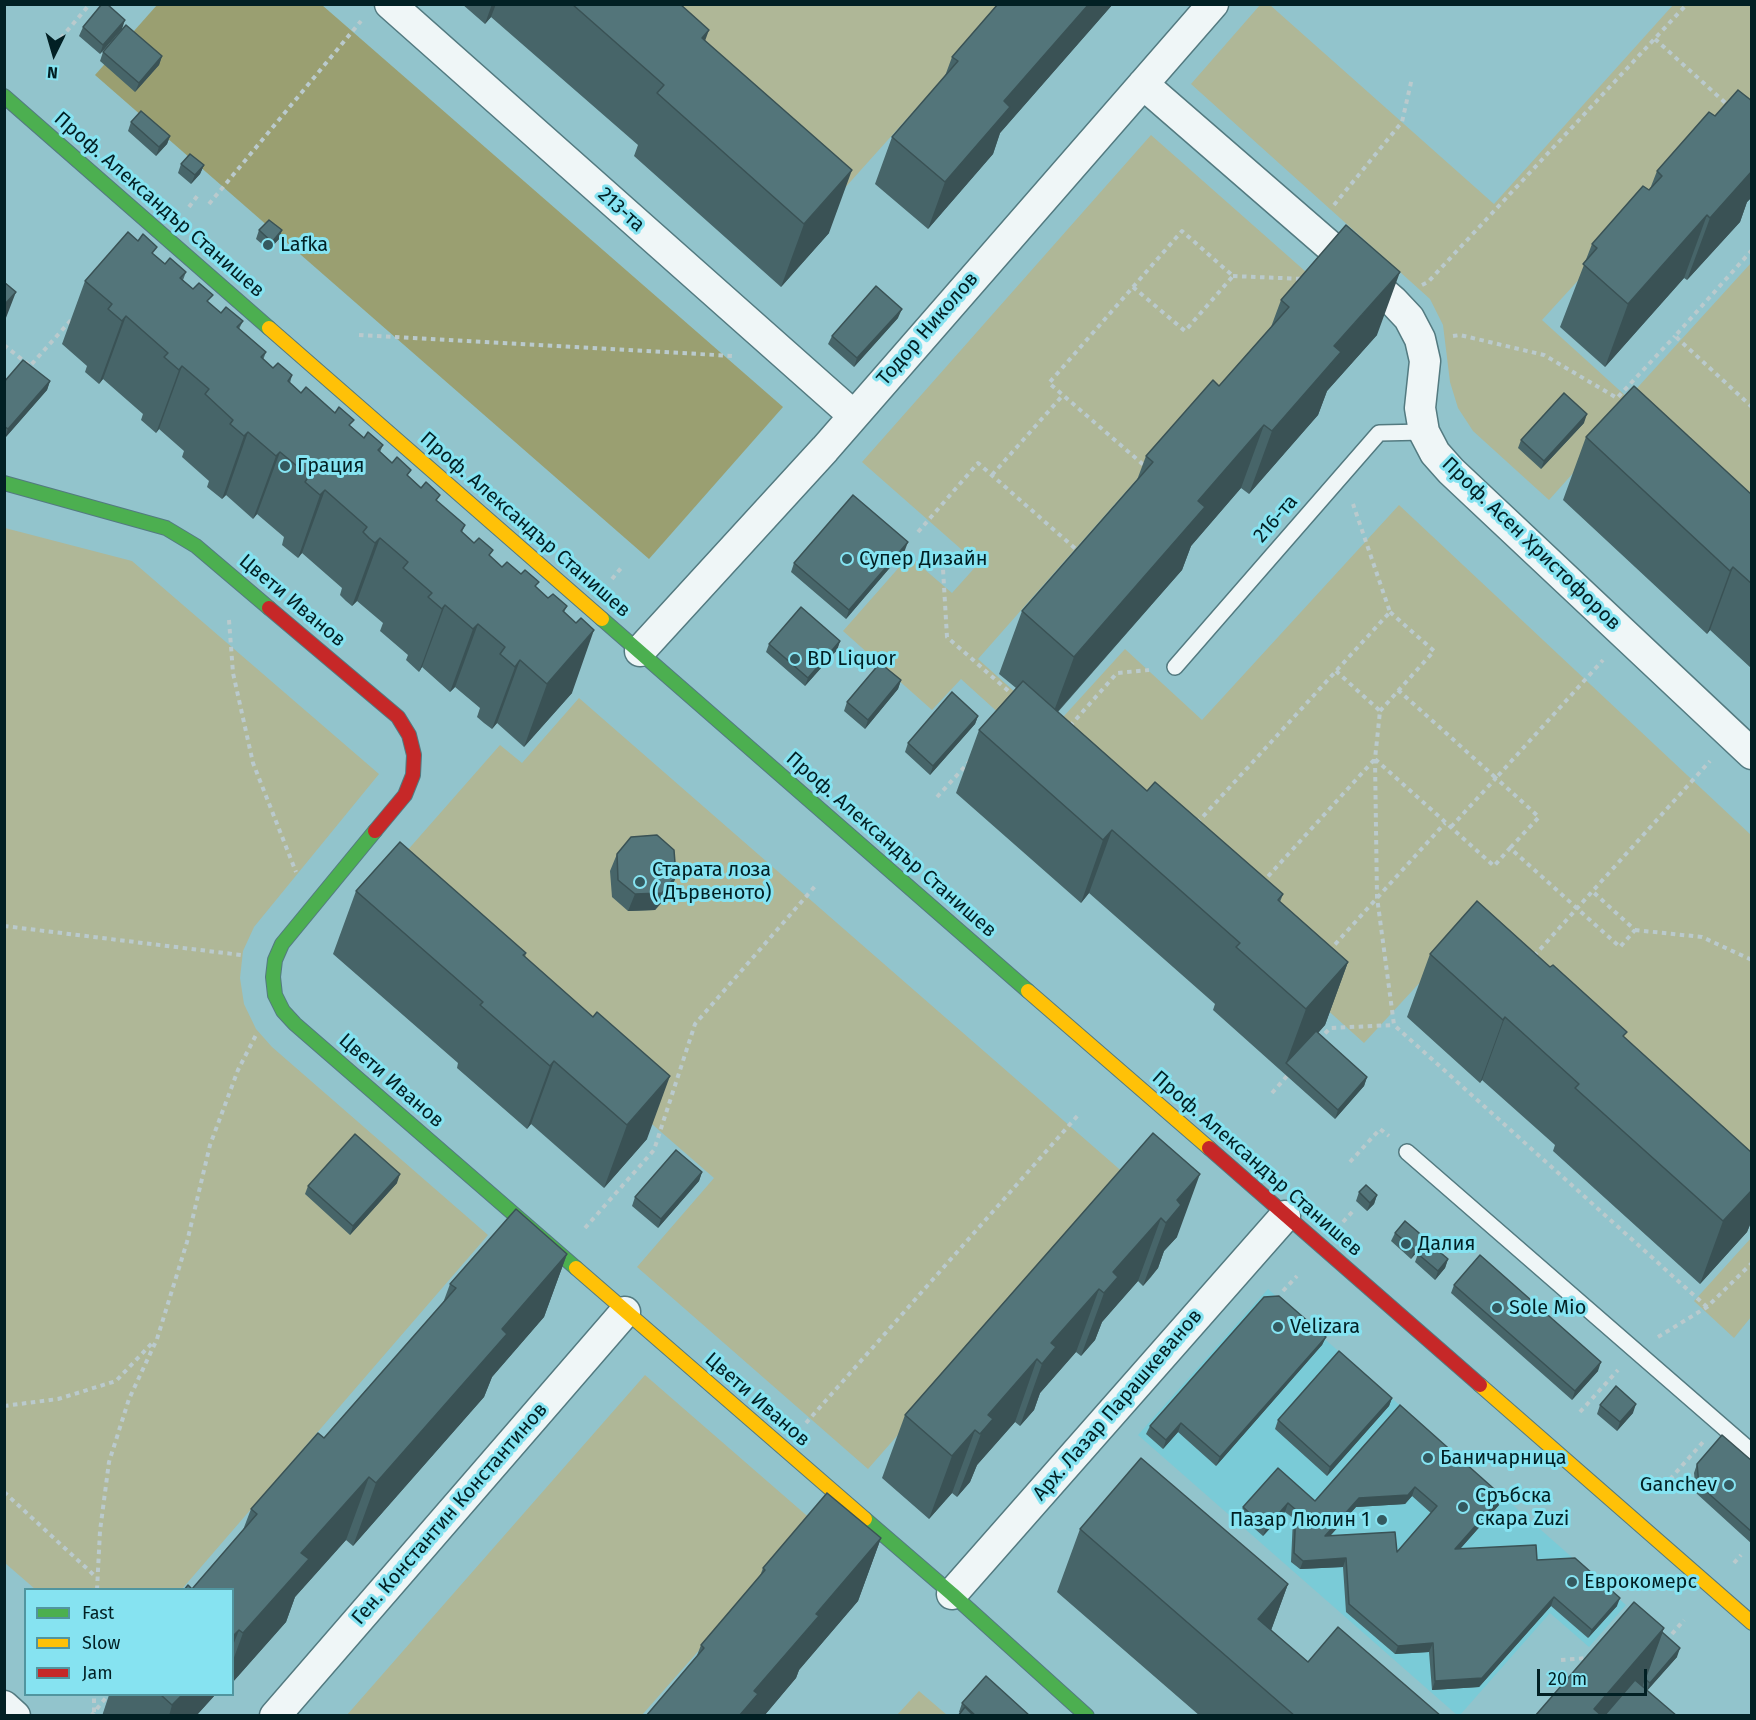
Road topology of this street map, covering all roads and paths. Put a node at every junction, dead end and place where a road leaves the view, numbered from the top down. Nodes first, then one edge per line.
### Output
1 (90, 4) edge
2 (1213, 4) edge
3 (1687, 4) edge
4 (379, 9) edge
5 (1655, 39) junction
6 (55, 45) dead end
7 (1412, 78) dead end
8 (1143, 84) junction
9 (4, 96) edge
10 (1734, 111) edge
11 (198, 195) dead end
12 (209, 204) dead end
13 (189, 207) dead end
14 (1313, 232) junction
15 (1752, 250) edge
16 (1233, 276) junction
17 (1313, 279) edge
18 (1133, 287) junction
19 (1393, 302) junction
20 (76, 315) dead end
21 (359, 335) dead end
22 (1674, 336) junction
23 (1420, 339) junction
24 (4, 345) edge
25 (789, 359) junction
26 (1063, 395) junction
27 (1752, 407) edge
28 (853, 415) junction
29 (1424, 432) junction
30 (1151, 471) edge
31 (1343, 474) junction
32 (992, 475) junction
33 (4, 483) edge
34 (918, 532) dead end
35 (942, 552) dead end
36 (1081, 553) edge
37 (622, 567) dead end
38 (226, 571) junction
39 (612, 579) dead end
40 (1390, 612) junction
41 (1626, 635) junction
42 (640, 651) junction
43 (1175, 667) joint
44 (1336, 671) junction
45 (1398, 690) junction
46 (1022, 703) edge
47 (1380, 711) junction
48 (1067, 729) edge
49 (1742, 745) edge
50 (976, 754) dead end
51 (1375, 759) junction
52 (1496, 778) junction
53 (938, 797) dead end
54 (1445, 823) junction
55 (1450, 827) junction
56 (1192, 829) edge
57 (1510, 848) junction
58 (817, 884) dead end
59 (1257, 889) edge
60 (1592, 891) junction
61 (1377, 897) junction
62 (311, 909) junction
63 (1576, 909) junction
64 (4, 926) edge
65 (1635, 930) junction
66 (1324, 956) edge
67 (275, 960) junction
68 (1752, 960) edge
69 (1528, 962) edge
70 (276, 995) junction
71 (1394, 1025) junction
72 (1316, 1043) edge
73 (1287, 1076) edge
74 (1272, 1093) dead end
75 (1080, 1113) dead end
76 (1407, 1152) joint
77 (1350, 1162) dead end
78 (1353, 1211) dead end
79 (1285, 1216) junction
80 (1341, 1225) dead end
81 (561, 1255) junction
82 (1752, 1263) edge
83 (1297, 1276) dead end
84 (1283, 1291) dead end
85 (1707, 1307) junction
86 (626, 1312) junction
87 (157, 1339) junction
88 (1635, 1351) junction
89 (4, 1406) edge
90 (1580, 1412) dead end
91 (1719, 1424) junction
92 (802, 1428) dead end
93 (1752, 1452) edge
94 (1664, 1486) dead end
95 (4, 1492) edge
96 (97, 1577) junction
97 (97, 1588) edge
98 (951, 1594) junction
99 (1684, 1620) dead end
100 (1752, 1623) edge
101 (1672, 1634) dead end
102 (1595, 1658) edge
103 (1561, 1660) dead end
104 (94, 1696) edge
105 (108, 1696) edge
106 (4, 1706) edge
107 (92, 1714) edge
108 (15, 1716) edge
109 (275, 1716) edge
110 (1087, 1716) edge

1 - 6 path
2 - 8 street, Тодор Николов
3 - 5 path
4 - 12 path
4 - 25 street, 213-та
5 - 10 path
5 - 19 path
7 - 14 path
8 - 14 street, Проф. Асен Христофоров
8 - 28 street, Тодор Николов
9 - 42 street, Проф. Александър Станишев
11 - 13 path
14 - 19 street, Проф. Асен Христофоров
15 - 22 path
16 - 17 path
16 - 18 path
16 - 18 path
18 - 26 path
19 - 23 street, Проф. Асен Христофоров
20 - 24 path
21 - 25 path
22 - 23 path
22 - 27 path
23 - 29 street, Проф. Асен Христофоров
25 - 28 street, 213-та
26 - 30 path
26 - 32 path
28 - 42 street, Тодор Николов
29 - 31 lane, 216-та
29 - 41 street, Проф. Асен Христофоров
31 - 40 path
31 - 43 lane, 216-та
32 - 34 path
32 - 36 path
33 - 38 street, Цвети Иванов
35 - 46 path
37 - 39 path
38 - 62 path
38 - 62 street, Цвети Иванов
40 - 44 path
40 - 45 path
41 - 49 street, Проф. Асен Христофоров
41 - 52 path
42 - 79 street, Проф. Александър Станишев
43 - 48 path
44 - 47 path
44 - 56 path
45 - 47 path
45 - 52 path
47 - 51 path
49 - 60 path
50 - 53 path
51 - 54 path
51 - 59 path
51 - 61 path
52 - 55 path
52 - 57 path
54 - 55 path
54 - 61 path
55 - 57 path
57 - 63 path
58 - 81 path
60 - 63 path
60 - 65 path
61 - 66 path
61 - 71 path
62 - 67 street, Цвети Иванов
63 - 65 path
63 - 69 path
64 - 67 path
65 - 68 path
67 - 70 street, Цвети Иванов
70 - 81 street, Цвети Иванов
70 - 87 path
71 - 72 path
71 - 85 path
73 - 74 path
75 - 92 path
76 - 77 path
76 - 88 lane
78 - 80 path
79 - 98 street, Арх. Лазар Парашкеванов
79 - 100 street, Проф. Александър Станишев
81 - 86 street, Цвети Иванов
82 - 85 path
83 - 84 path
85 - 88 path
86 - 98 street, Цвети Иванов
86 - 109 street, Ген. Константин Константинов
87 - 89 path
87 - 96 path
88 - 90 path
88 - 91 lane
91 - 93 lane
91 - 94 path
95 - 96 path
96 - 97 path
98 - 110 street, Цвети Иванов
99 - 101 path
102 - 103 path
104 - 107 path
105 - 107 path
106 - 108 street

